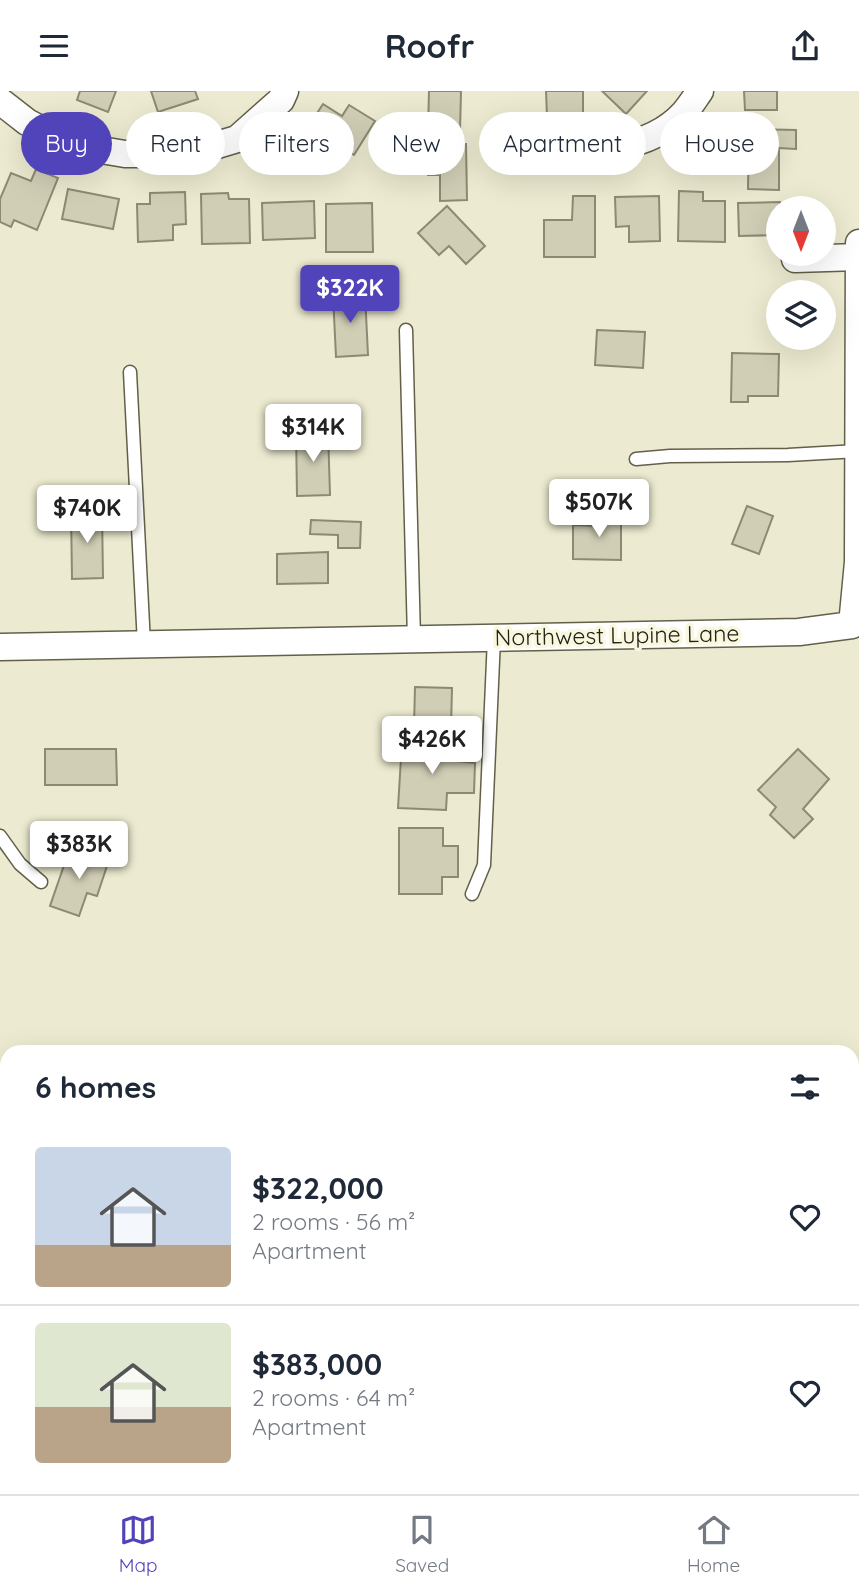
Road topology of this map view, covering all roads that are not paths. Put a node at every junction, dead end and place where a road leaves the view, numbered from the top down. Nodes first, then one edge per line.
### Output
1 (285, 91) edge
2 (700, 91) edge
3 (0, 101) edge
4 (646, 137) edge
5 (859, 243) edge
6 (836, 257) edge
7 (859, 257) edge
8 (406, 330) dead end
9 (130, 372) dead end
10 (858, 451) edge
11 (636, 459) dead end
12 (855, 625) edge
13 (494, 638) junction
14 (414, 639) junction
15 (144, 644) junction
16 (0, 647) edge
17 (0, 836) edge
18 (41, 882) dead end
19 (472, 894) dead end

1 - 3 street
2 - 4 street
5 - 7 street, Northwest Lupine Lane
6 - 7 street
7 - 10 street, Northwest Lupine Lane
8 - 14 lane
9 - 15 lane
10 - 11 lane
10 - 12 street, Northwest Lupine Lane
12 - 13 street, Northwest Lupine Lane
13 - 14 street, Northwest Lupine Lane
13 - 19 lane
14 - 15 street, Northwest Lupine Lane
15 - 16 street, Northwest Lupine Lane
17 - 18 lane

